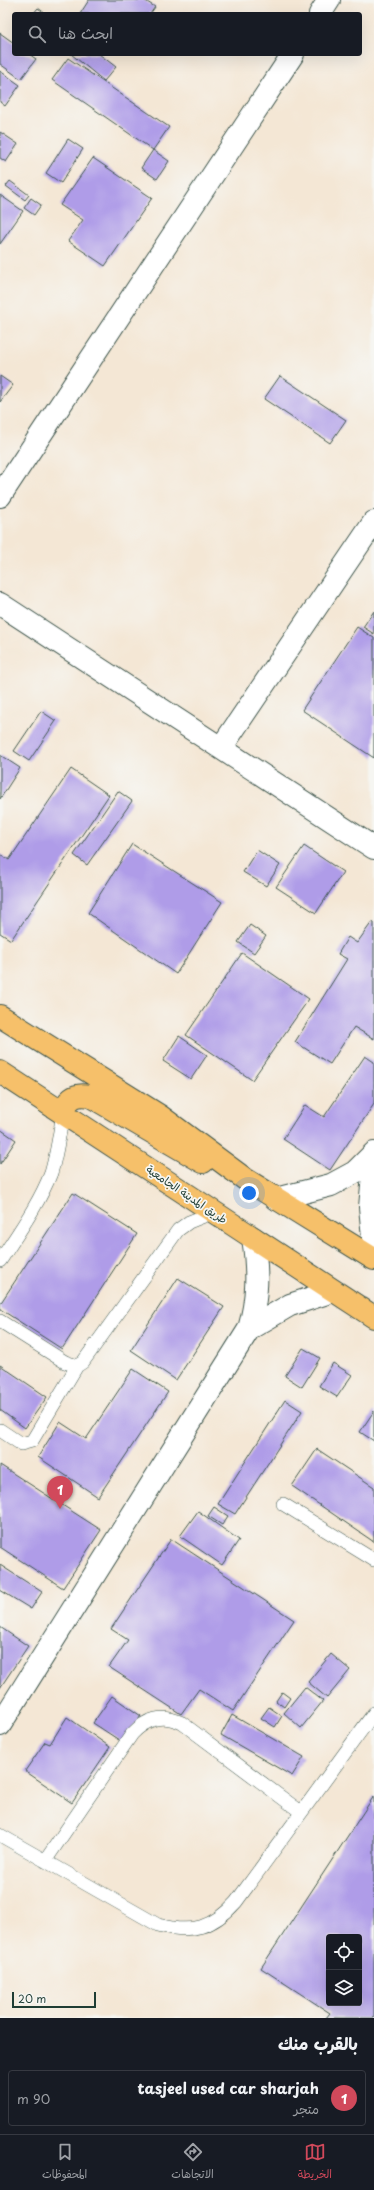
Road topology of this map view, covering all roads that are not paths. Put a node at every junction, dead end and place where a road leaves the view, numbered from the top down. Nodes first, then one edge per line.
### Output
1 (329, 0) edge
2 (321, 12) edge
3 (292, 56) edge
4 (0, 496) edge
5 (374, 522) edge
6 (0, 604) edge
7 (221, 748) junction
8 (374, 848) edge
9 (0, 1016) edge
10 (0, 1072) edge
11 (63, 1112) junction
12 (374, 1153) edge
13 (374, 1164) edge
14 (245, 1179) junction
15 (276, 1199) junction
16 (214, 1212) junction
17 (253, 1238) junction
18 (374, 1247) edge
19 (374, 1259) edge
20 (0, 1261) edge
21 (333, 1291) junction
22 (374, 1317) edge
23 (0, 1321) edge
24 (249, 1329) junction
25 (77, 1366) junction
26 (0, 1430) edge
27 (283, 1504) dead end
28 (374, 1560) edge
29 (374, 1713) edge
30 (0, 1725) edge
31 (301, 1812) junction
32 (0, 1835) edge
33 (45, 1861) junction

1 - 2 street
3 - 4 street
5 - 7 street
6 - 7 street
7 - 8 street
9 - 14 main road
10 - 11 main road, طريق المدينة الجامعية
11 - 14 main road
11 - 16 main road, طريق المدينة الجامعية
11 - 20 lane
12 - 15 street
13 - 18 street
14 - 15 main road
15 - 19 main road
16 - 17 main road, طريق المدينة الجامعية
16 - 25 lane
17 - 21 main road, طريق المدينة الجامعية
17 - 24 street
21 - 22 main road, طريق المدينة الجامعية
21 - 24 street
23 - 25 lane
24 - 30 street
25 - 26 lane
27 - 28 lane
29 - 31 lane
31 - 33 lane
31 - 33 lane
32 - 33 lane

